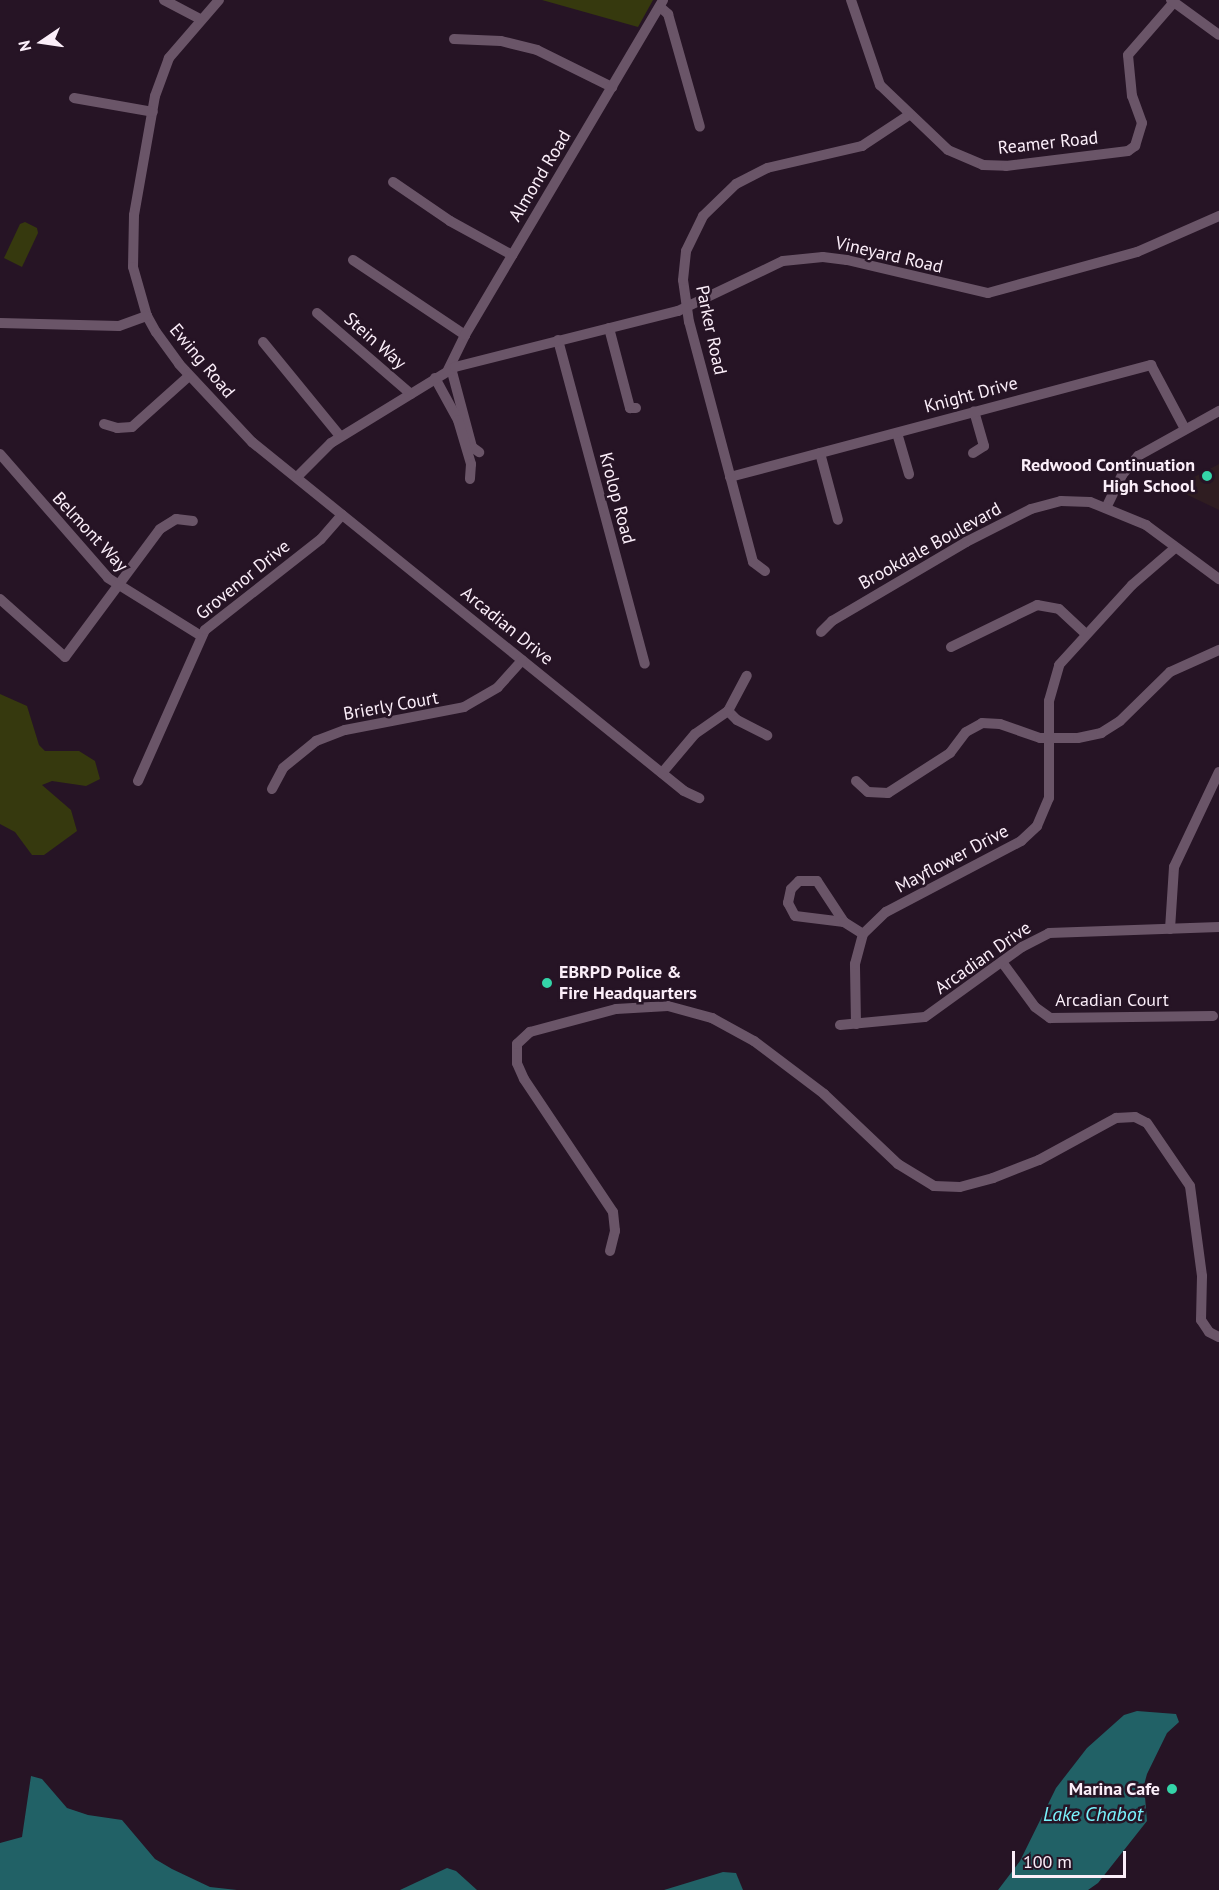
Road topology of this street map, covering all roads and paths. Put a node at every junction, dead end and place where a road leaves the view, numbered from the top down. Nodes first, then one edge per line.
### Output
1 (165, 0) edge
2 (219, 0) edge
3 (851, 0) edge
4 (1173, 1) edge
5 (662, 4) edge
6 (201, 19) junction
7 (1219, 35) edge
8 (454, 39) dead end
9 (612, 87) junction
10 (74, 98) dead end
11 (153, 112) junction
12 (909, 115) junction
13 (700, 127) dead end
14 (393, 182) dead end
15 (1219, 216) edge
16 (512, 255) junction
17 (353, 260) dead end
18 (686, 308) junction
19 (317, 312) dead end
20 (147, 316) junction
21 (0, 322) edge
22 (609, 328) junction
23 (465, 335) junction
24 (558, 340) junction
25 (263, 342) dead end
26 (276, 346) dead end
27 (450, 369) junction
28 (189, 376) junction
29 (435, 378) junction
30 (411, 394) junction
31 (636, 408) dead end
32 (974, 411) junction
33 (1219, 411) edge
34 (104, 424) dead end
35 (1185, 429) junction
36 (897, 433) junction
37 (343, 434) junction
38 (479, 452) dead end
39 (820, 453) junction
40 (973, 453) dead end
41 (0, 454) edge
42 (909, 474) dead end
43 (297, 477) junction
44 (730, 477) junction
45 (470, 479) dead end
46 (1106, 508) junction
47 (342, 515) junction
48 (838, 520) dead end
49 (193, 521) dead end
50 (1175, 548) junction
51 (765, 571) dead end
52 (1219, 579) edge
53 (118, 586) junction
54 (0, 599) edge
55 (822, 632) dead end
56 (1085, 633) junction
57 (201, 636) junction
58 (951, 647) dead end
59 (1219, 650) edge
60 (522, 660) junction
61 (645, 664) dead end
62 (747, 676) dead end
63 (728, 711) junction
64 (767, 735) dead end
65 (1049, 738) junction
66 (1219, 772) edge
67 (662, 773) junction
68 (138, 781) dead end
69 (856, 781) dead end
70 (272, 789) dead end
71 (1214, 797) edge
72 (699, 798) dead end
73 (844, 922) junction
74 (1219, 927) edge
75 (1170, 928) junction
76 (863, 934) junction
77 (1002, 962) junction
78 (1213, 1016) dead end
79 (856, 1024) junction
80 (840, 1025) dead end
81 (609, 1251) dead end
82 (1219, 1337) edge

1 - 6 street
2 - 6 street, Ewing Road
3 - 12 street, Reamer Road
4 - 7 street
4 - 12 street, Reamer Road
5 - 9 street, Almond Road
5 - 13 street
6 - 11 street, Ewing Road
8 - 9 street
9 - 16 street, Almond Road
10 - 11 street
11 - 20 street, Ewing Road
12 - 18 street, Parker Road
14 - 16 street
15 - 18 street, Vineyard Road
16 - 23 street, Almond Road
17 - 23 street
18 - 22 street, Vineyard Road
18 - 44 street, Parker Road
19 - 30 street, Stein Way
20 - 21 street
20 - 28 street, Ewing Road
22 - 24 street, Vineyard Road
22 - 31 street
23 - 27 street, Almond Road
24 - 27 street, Vineyard Road
24 - 61 street, Krolop Road
25 - 37 street
26 - 37 street
27 - 29 street
27 - 38 street
28 - 34 street
28 - 43 street, Ewing Road
29 - 30 street
29 - 45 street
30 - 37 street
32 - 35 street, Knight Drive
32 - 36 street, Knight Drive
32 - 40 street
33 - 35 street
35 - 46 street
36 - 39 street, Knight Drive
36 - 42 street
37 - 43 street
39 - 44 street, Knight Drive
39 - 48 street
41 - 53 street, Belmont Way
43 - 47 street, Arcadian Drive
44 - 51 street, Parker Road
46 - 50 street, Brookdale Boulevard
46 - 55 street, Brookdale Boulevard
47 - 57 street, Grovenor Drive
47 - 60 street, Arcadian Drive
49 - 53 street
50 - 52 street, Brookdale Boulevard
50 - 56 street, Mayflower Drive
53 - 54 street
53 - 57 street, Belmont Way
56 - 58 street
56 - 65 street, Mayflower Drive
57 - 68 street, Grovenor Drive
59 - 65 street
60 - 67 street, Arcadian Drive
60 - 70 street, Brierly Court
62 - 63 street
63 - 64 street
63 - 67 street
65 - 69 street
65 - 76 street, Mayflower Drive
66 - 71 street
67 - 72 street, Arcadian Drive
71 - 75 street
73 - 73 street
73 - 76 street
74 - 75 street, Arcadian Drive
75 - 77 street, Arcadian Drive
76 - 79 street
77 - 78 street, Arcadian Court
77 - 79 street, Arcadian Drive
79 - 80 street, Arcadian Drive
81 - 82 street

